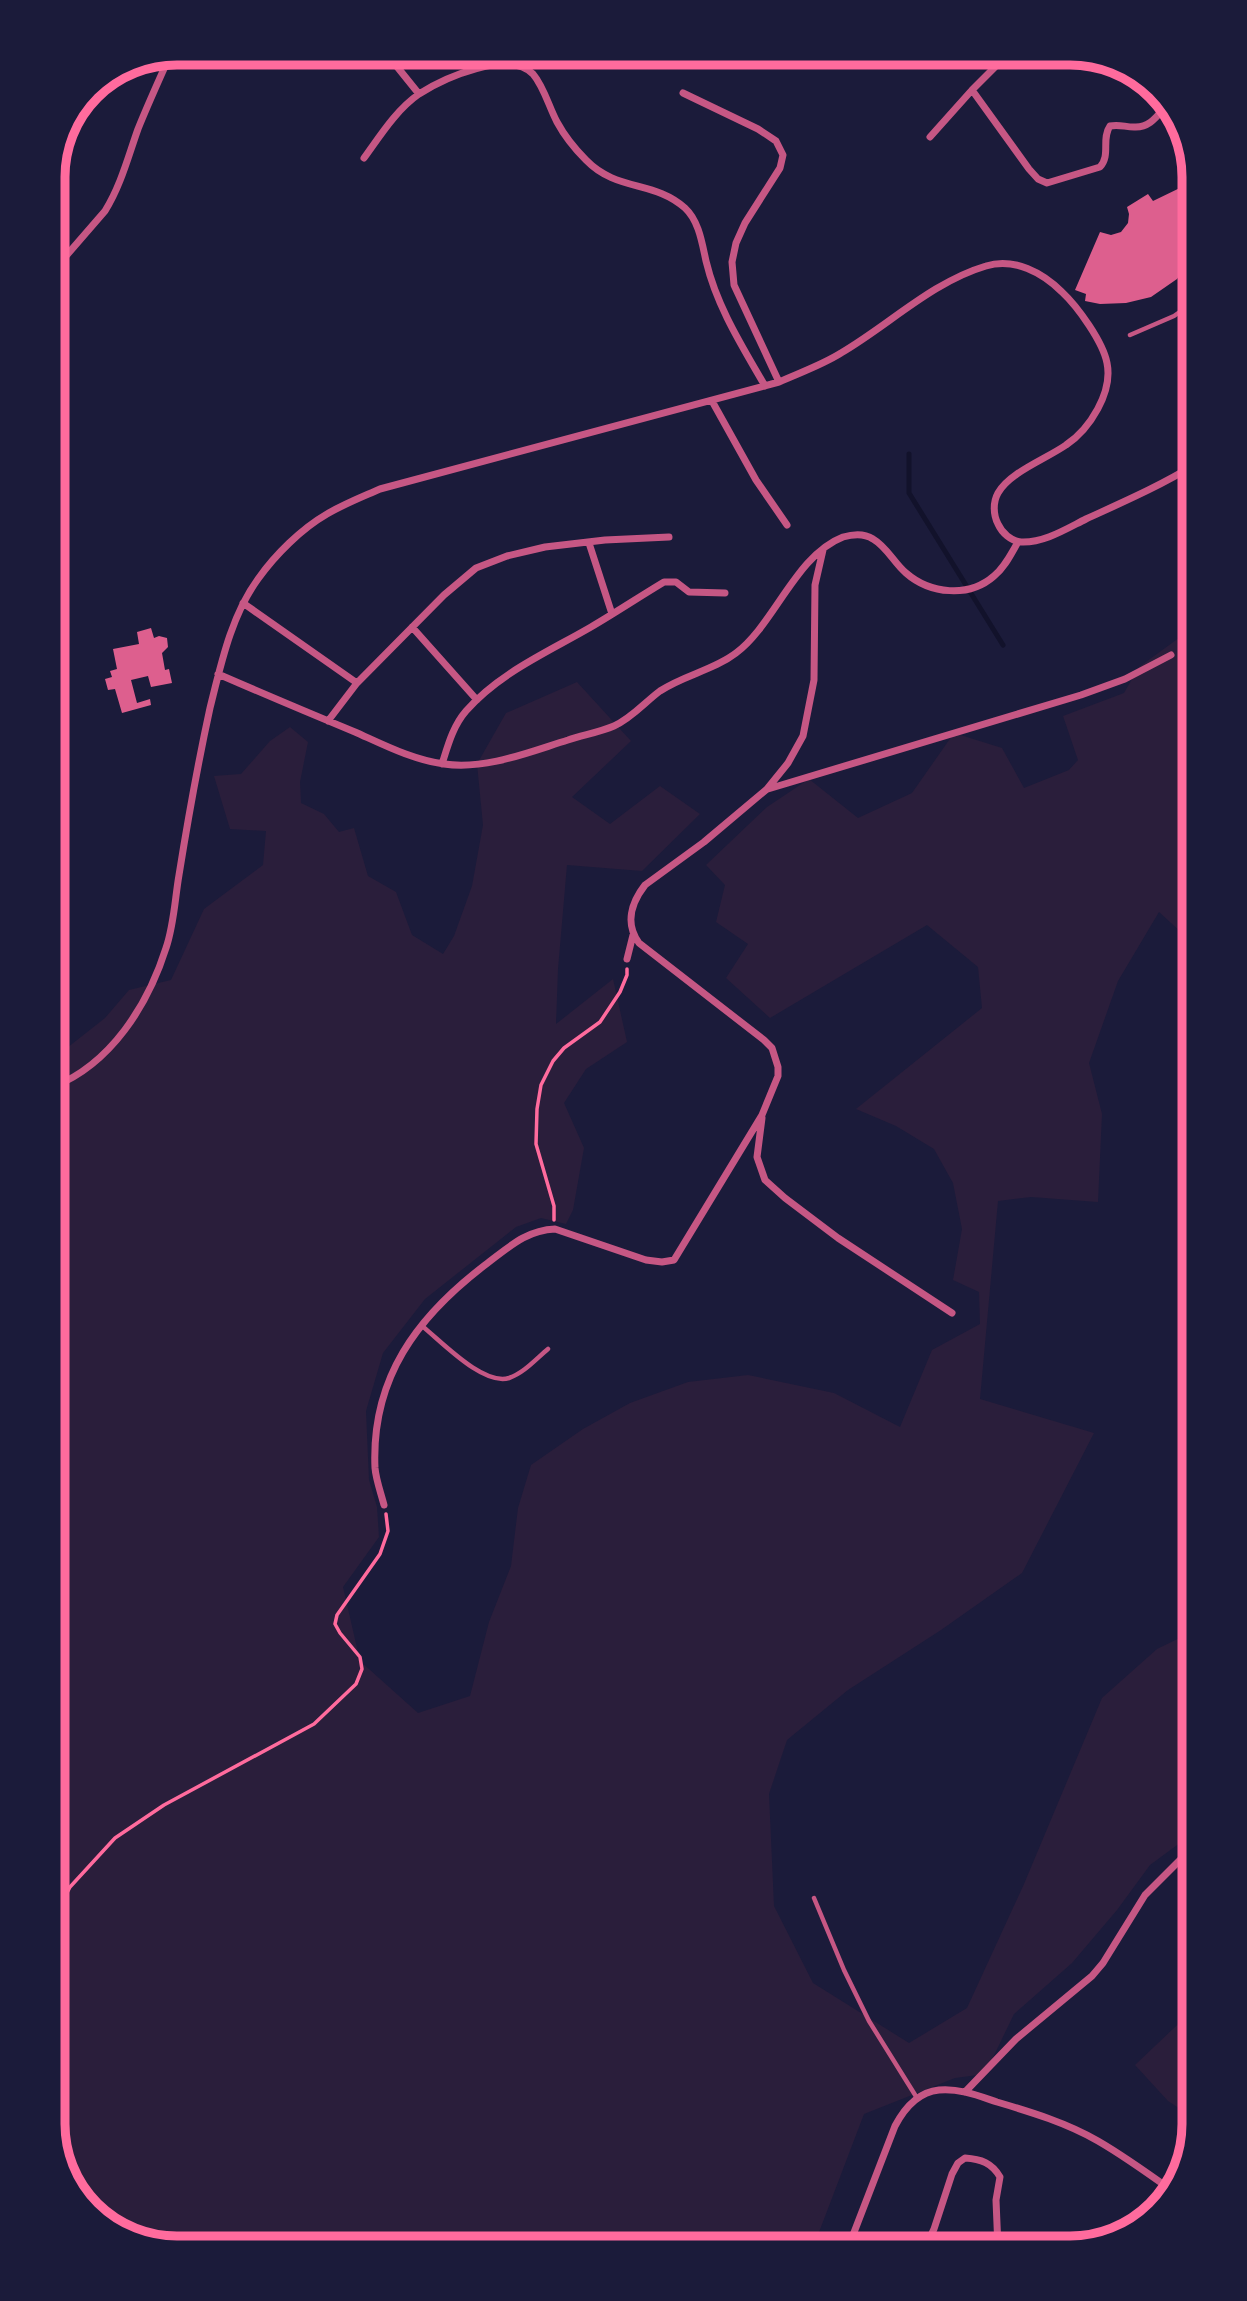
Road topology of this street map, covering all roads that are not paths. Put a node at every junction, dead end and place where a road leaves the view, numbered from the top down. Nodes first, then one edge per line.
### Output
1 (400, 65) edge
2 (490, 65) edge
3 (515, 65) edge
4 (997, 65) edge
5 (167, 66) edge
6 (972, 90) junction
7 (683, 93) dead end
8 (419, 94) junction
9 (1161, 112) edge
10 (930, 137) dead end
11 (363, 158) dead end
12 (65, 257) edge
13 (1182, 311) edge
14 (1130, 335) dead end
15 (779, 382) junction
16 (765, 386) junction
17 (712, 401) junction
18 (1182, 472) edge
19 (787, 525) dead end
20 (669, 537) dead end
21 (1018, 542) junction
22 (589, 543) junction
23 (823, 550) junction
24 (725, 593) dead end
25 (243, 603) junction
26 (612, 614) junction
27 (412, 627) junction
28 (1171, 655) dead end
29 (218, 674) junction
30 (356, 683) junction
31 (477, 700) junction
32 (328, 721) junction
33 (442, 764) junction
34 (767, 789) junction
35 (633, 935) junction
36 (627, 959) road end
37 (65, 1080) edge
38 (762, 1115) junction
39 (952, 1313) dead end
40 (422, 1325) junction
41 (548, 1349) dead end
42 (384, 1505) road end
43 (1182, 1859) edge
44 (814, 1898) dead end
45 (965, 2092) junction
46 (917, 2098) junction
47 (1164, 2185) edge
48 (853, 2236) edge
49 (931, 2236) edge
50 (998, 2236) edge

1 - 8 street
2 - 8 street
3 - 16 street
4 - 6 street
5 - 12 street
6 - 9 street
6 - 10 street
7 - 15 street
8 - 11 street
13 - 14 lane
15 - 16 street
15 - 21 street
16 - 17 street
17 - 19 street
17 - 25 street
18 - 21 street
20 - 22 street
21 - 23 street
22 - 26 street
22 - 27 street
23 - 33 street
23 - 34 street
24 - 26 street
25 - 29 street
25 - 30 street
26 - 31 street
27 - 30 street
27 - 31 street
28 - 34 street
29 - 32 street
29 - 37 street
30 - 32 street
31 - 33 street
32 - 33 street
34 - 35 street
35 - 36 street
35 - 38 street
38 - 39 street
38 - 40 street
40 - 41 lane
40 - 42 street
43 - 45 street
44 - 46 lane
45 - 46 street
45 - 47 street
46 - 48 street
49 - 50 street

